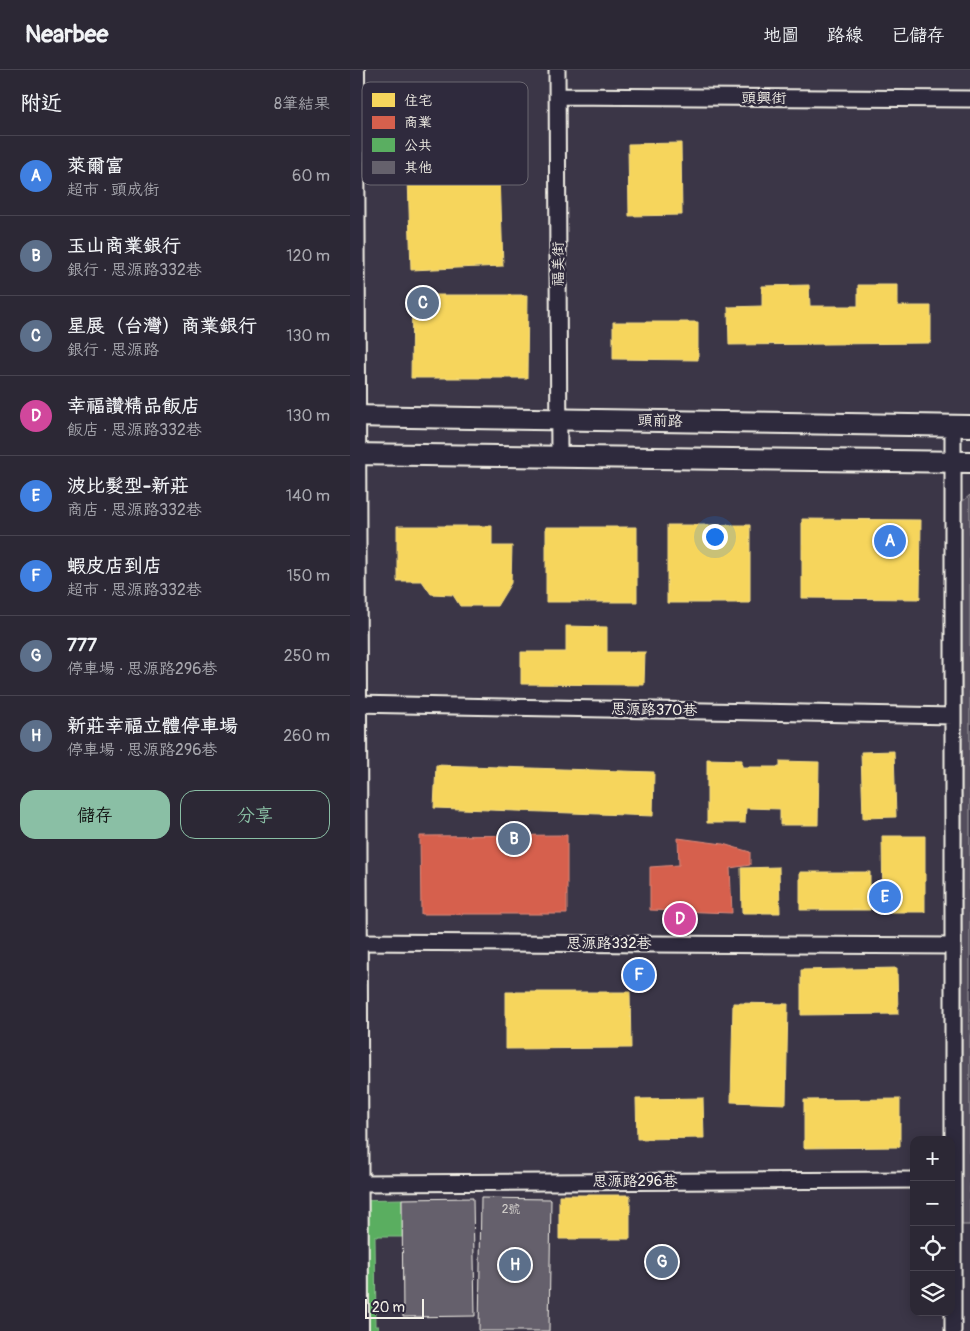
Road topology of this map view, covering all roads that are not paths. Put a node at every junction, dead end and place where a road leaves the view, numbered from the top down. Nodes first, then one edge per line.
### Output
1 (353, 70) edge
2 (557, 70) edge
3 (558, 96) junction
4 (970, 99) edge
5 (352, 416) edge
6 (559, 419) junction
7 (962, 426) edge
8 (352, 454) edge
9 (559, 457) junction
10 (962, 462) edge
11 (354, 704) junction
12 (953, 716) junction
13 (356, 942) junction
14 (953, 946) junction
15 (952, 1136) edge
16 (910, 1180) edge
17 (952, 1181) edge
18 (357, 1183) junction
19 (358, 1331) edge
20 (953, 1331) edge

1 - 5 main road
2 - 3 street, 福美街
3 - 4 street, 頭興街
3 - 6 street, 福美街
5 - 6 street, 頭前路
5 - 8 main road
6 - 7 street, 頭前路
6 - 9 street, 福美街
7 - 10 street
8 - 9 street
8 - 11 main road
9 - 10 street
10 - 12 street
11 - 12 street, 思源路370巷
11 - 13 main road
12 - 14 street
13 - 14 street, 思源路332巷
13 - 18 main road
14 - 15 street
16 - 18 street, 思源路296巷
17 - 20 street
18 - 19 main road

